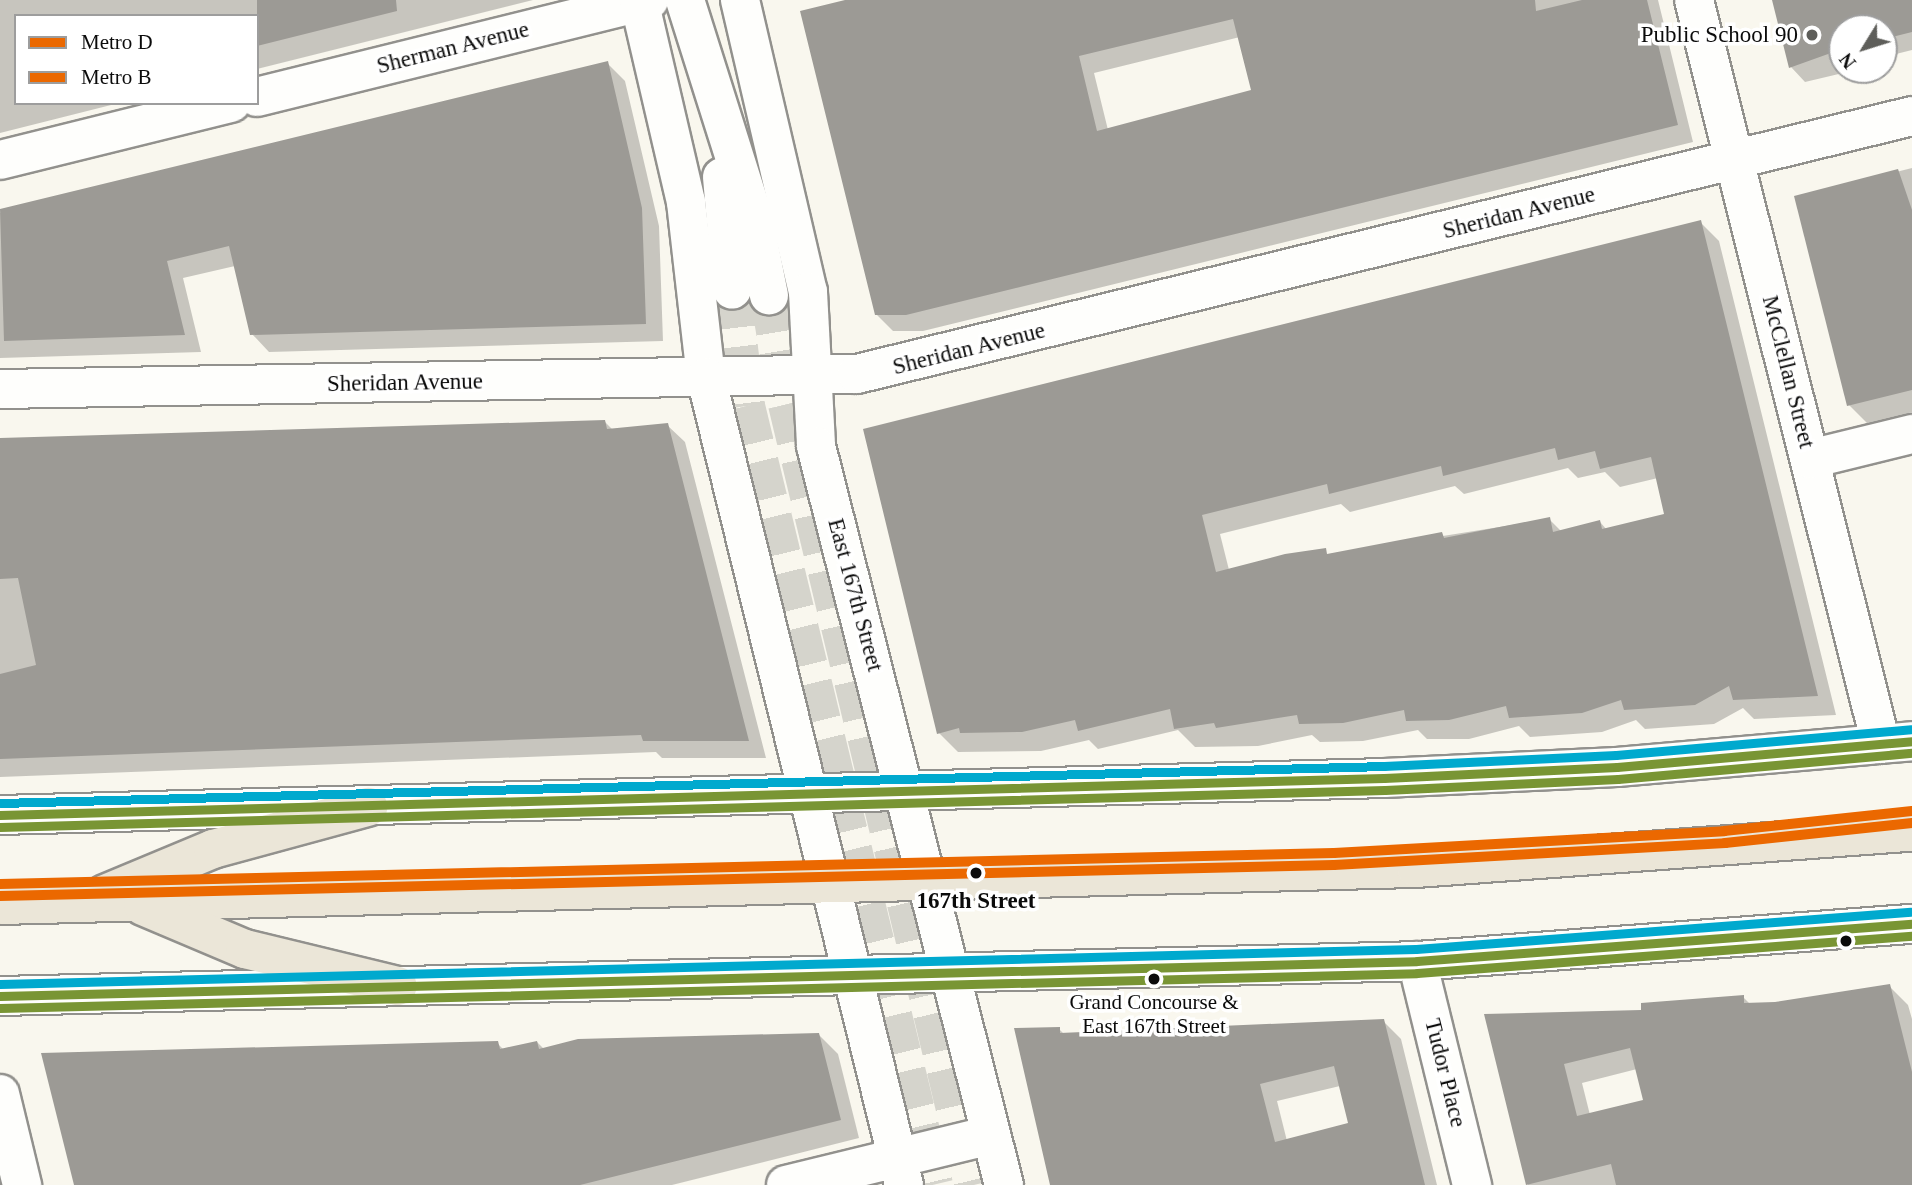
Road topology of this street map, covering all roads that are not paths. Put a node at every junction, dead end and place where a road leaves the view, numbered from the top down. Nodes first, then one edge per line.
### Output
1 (685, 0) edge
2 (740, 0) edge
3 (1694, 0) edge
4 (643, 1) edge
5 (259, 97) edge
6 (223, 105) edge
7 (1912, 116) edge
8 (0, 160) edge
9 (1735, 160) junction
10 (750, 293) tunnel mouth
11 (706, 377) junction
12 (812, 377) junction
13 (0, 389) edge
14 (1912, 434) edge
15 (1810, 459) junction
16 (1897, 742) edge
17 (906, 793) junction
18 (813, 796) junction
19 (369, 807) junction
20 (0, 816) edge
21 (1912, 832) edge
22 (928, 882) junction
23 (834, 885) junction
24 (131, 901) junction
25 (80, 904) junction
26 (0, 905) edge
27 (1912, 924) edge
28 (1417, 961) junction
29 (952, 973) junction
30 (855, 975) junction
31 (398, 986) junction
32 (0, 996) edge
33 (0, 1094) edge
34 (992, 1135) junction
35 (901, 1171) edge
36 (22, 1185) edge
37 (786, 1185) edge
38 (1004, 1185) edge
39 (1472, 1185) edge

1 - 10 street
2 - 12 street, East 167th Street
3 - 9 street, McClellan Street
4 - 5 street, Sherman Avenue
4 - 11 street
6 - 8 street
7 - 9 street, Sheridan Avenue
9 - 12 street, Sheridan Avenue
9 - 15 street, McClellan Street
11 - 12 street, Sheridan Avenue
11 - 13 street, Sheridan Avenue
11 - 18 street
12 - 17 street, East 167th Street
14 - 15 street
15 - 16 street, McClellan Street
16 - 17 street
17 - 18 street
17 - 22 street, East 167th Street
18 - 19 street
18 - 23 street
19 - 20 street
19 - 25 main road
21 - 22 main road
22 - 23 main road
22 - 29 street, East 167th Street
23 - 24 main road
23 - 30 street
24 - 25 main road
24 - 31 main road
25 - 26 main road
27 - 28 street
28 - 29 street
28 - 39 street, Tudor Place
29 - 30 street
29 - 34 street, East 167th Street
30 - 31 street
30 - 35 street
31 - 32 street
33 - 36 street
34 - 35 street
34 - 38 street, East 167th Street
35 - 37 street

